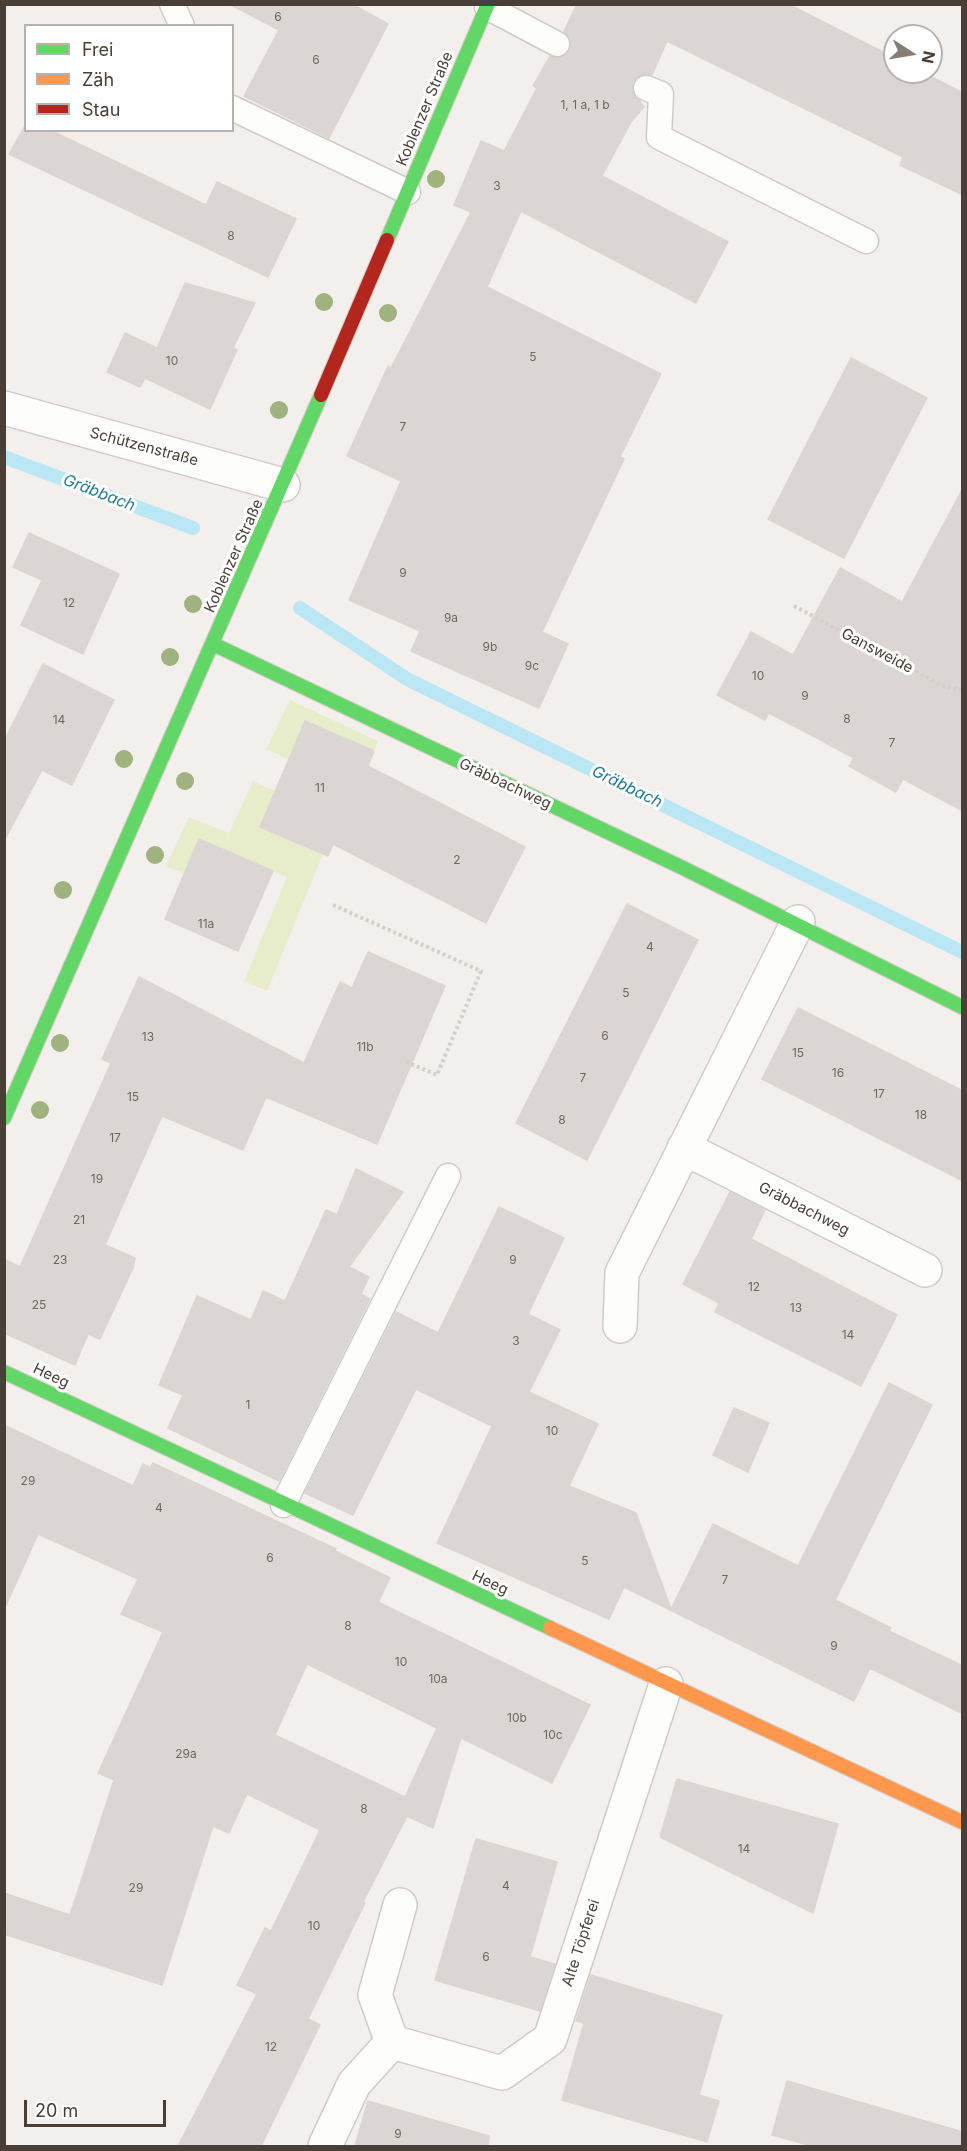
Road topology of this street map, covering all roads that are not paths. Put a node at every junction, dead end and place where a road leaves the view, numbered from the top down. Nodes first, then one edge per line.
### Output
1 (172, 4) edge
2 (488, 6) edge
3 (181, 24) edge
4 (557, 44) dead end
5 (646, 88) dead end
6 (234, 109) edge
7 (408, 192) junction
8 (866, 241) dead end
9 (4, 408) edge
10 (283, 485) junction
11 (213, 644) junction
12 (798, 922) junction
13 (963, 1007) edge
14 (4, 1118) edge
15 (684, 1148) junction
16 (448, 1176) dead end
17 (925, 1270) dead end
18 (620, 1326) dead end
19 (4, 1372) edge
20 (284, 1505) junction
21 (666, 1684) junction
22 (963, 1822) edge
23 (400, 1905) dead end
24 (392, 2042) junction
25 (325, 2146) edge

1 - 3 lane
2 - 4 lane
2 - 7 street, Koblenzer Straße
5 - 8 lane
6 - 7 lane
7 - 10 street, Koblenzer Straße
9 - 10 street, Schützenstraße
10 - 11 street, Koblenzer Straße
11 - 12 street, Gräbbachweg
11 - 14 street, Koblenzer Straße
12 - 13 street, Gräbbachweg
12 - 15 street
15 - 17 street, Gräbbachweg
15 - 18 street
16 - 20 lane
19 - 20 street, Heeg
20 - 21 street, Heeg
21 - 22 street, Heeg
21 - 24 street, Alte Töpferei
23 - 24 street
24 - 25 street

